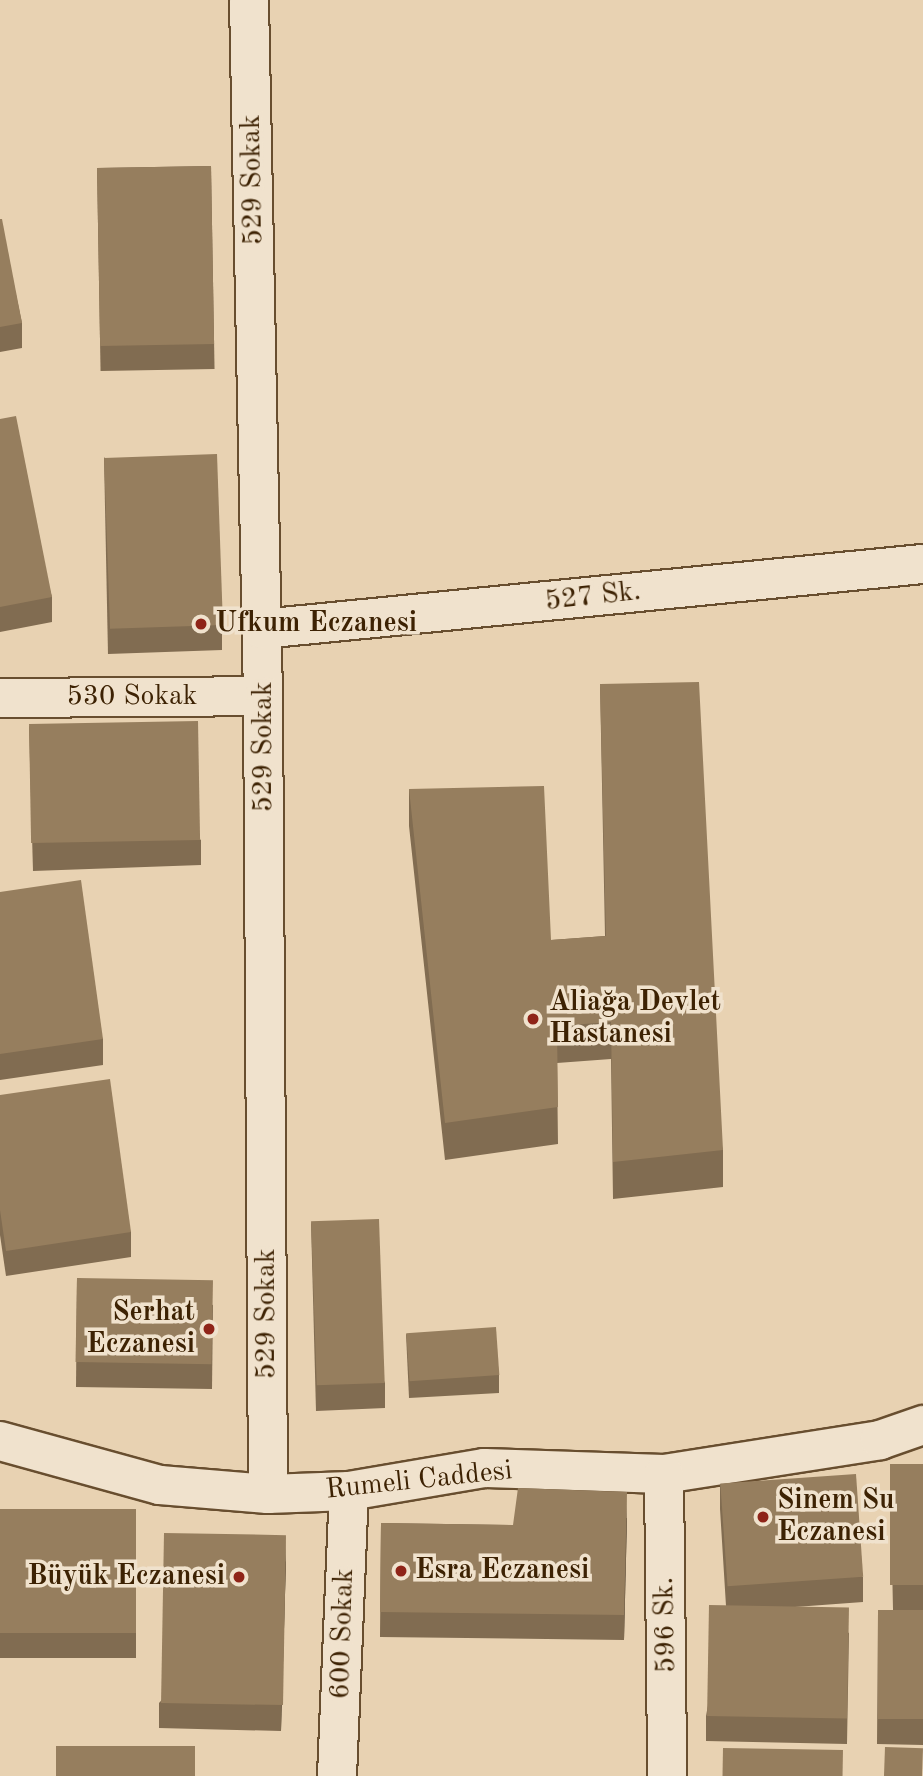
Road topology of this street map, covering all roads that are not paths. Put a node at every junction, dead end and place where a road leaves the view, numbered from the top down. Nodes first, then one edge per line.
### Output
1 (249, 0) edge
2 (923, 564) edge
3 (262, 629) junction
4 (263, 696) junction
5 (0, 698) edge
6 (923, 1425) edge
7 (0, 1441) edge
8 (664, 1474) junction
9 (349, 1491) junction
10 (268, 1494) junction
11 (337, 1776) edge
12 (667, 1776) edge

1 - 3 street, 529 Sokak
2 - 3 street, 527 Sk.
3 - 4 street, 529 Sokak
4 - 5 street, 530 Sokak
4 - 10 street, 529 Sokak
6 - 8 street, Rumeli Caddesi
7 - 10 street, Rumeli Caddesi
8 - 9 street, Rumeli Caddesi
8 - 12 street, 596 Sk.
9 - 10 street, Rumeli Caddesi
9 - 11 street, 600 Sokak

